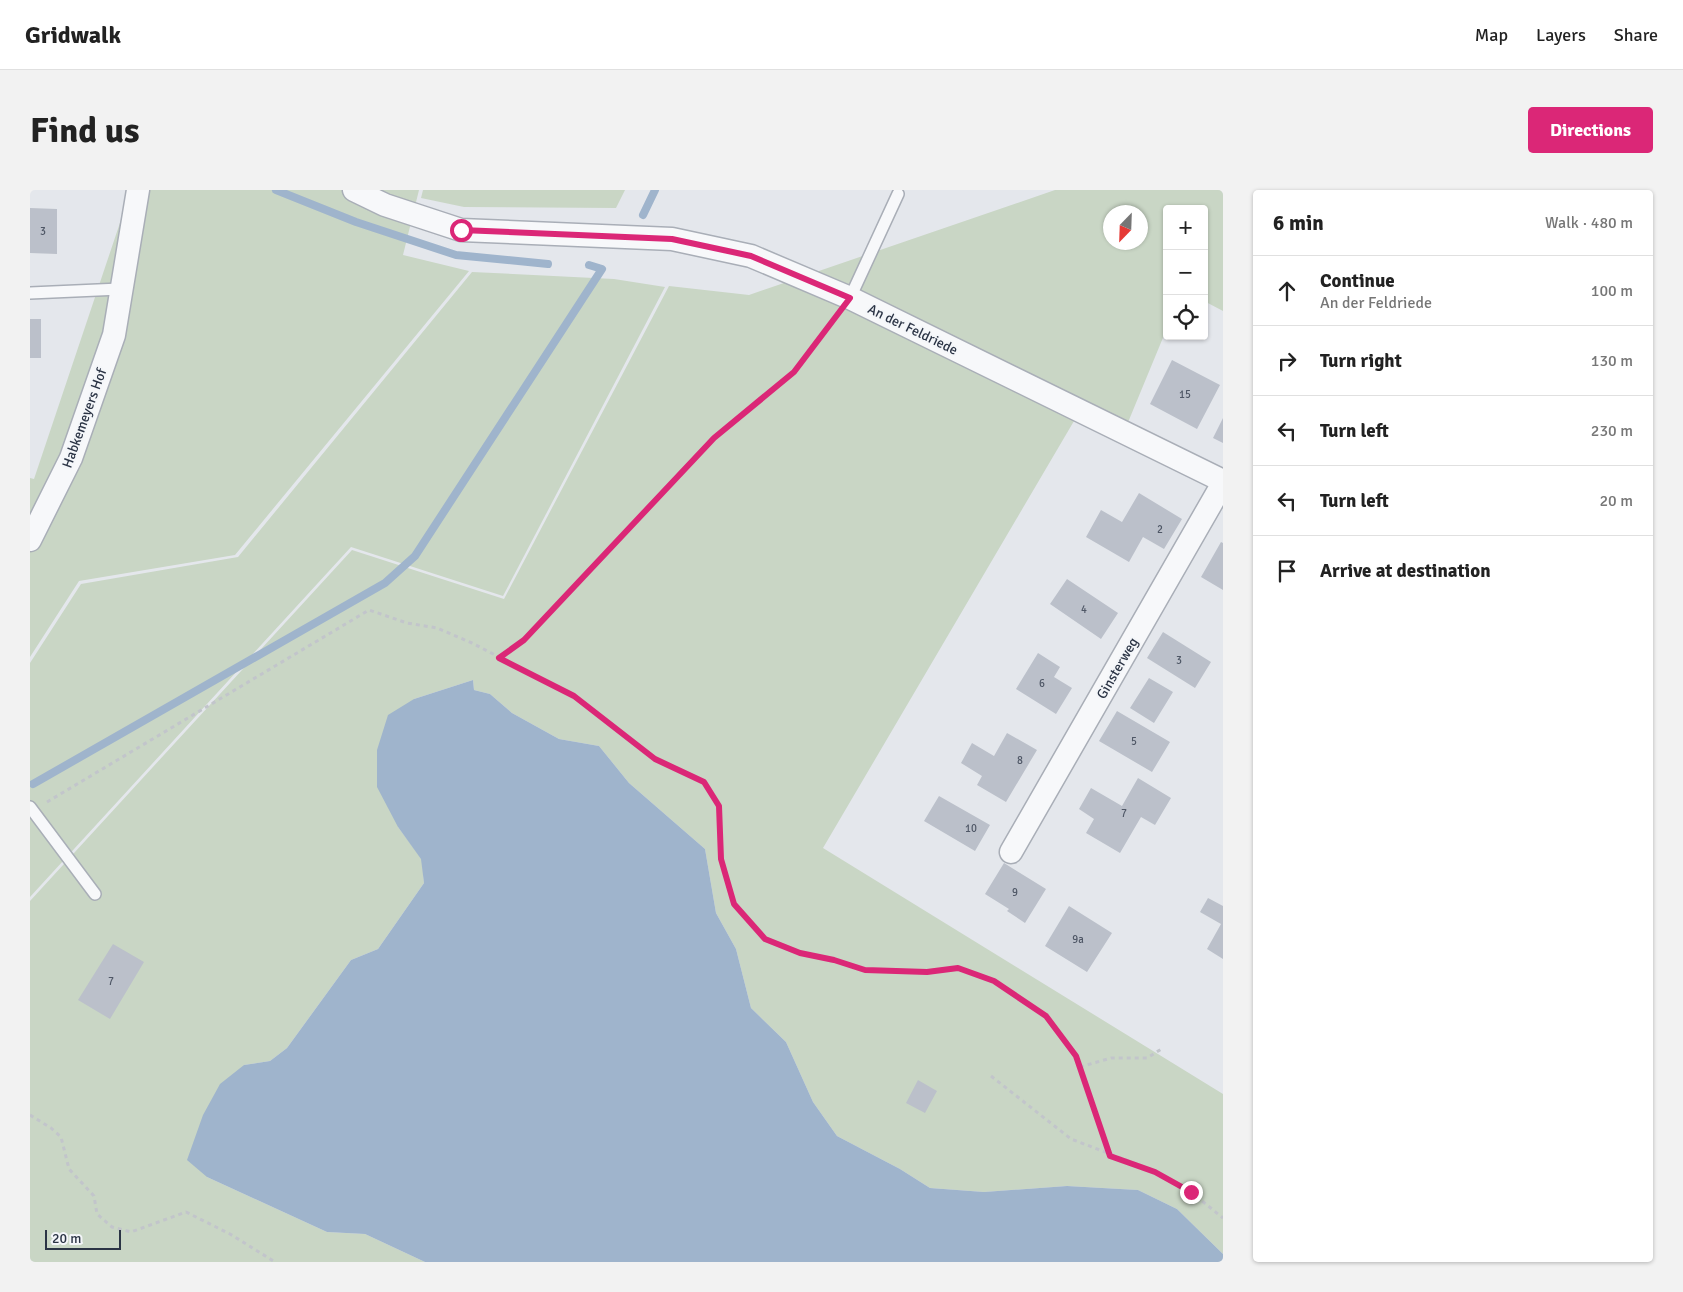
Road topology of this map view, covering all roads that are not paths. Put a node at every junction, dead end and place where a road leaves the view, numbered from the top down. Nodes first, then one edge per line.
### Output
1 (138, 190) edge
2 (354, 190) edge
3 (898, 194) dead end
4 (120, 289) junction
5 (30, 293) edge
6 (850, 298) junction
7 (1223, 482) edge
8 (30, 540) edge
9 (32, 809) edge
10 (1011, 852) dead end
11 (95, 894) dead end

1 - 4 street, Habkemeyers Hof
2 - 6 street, An der Feldriede
3 - 6 lane
4 - 5 lane
4 - 8 street, Habkemeyers Hof
6 - 7 street, An der Feldriede
7 - 10 street, Ginsterweg
9 - 11 lane

